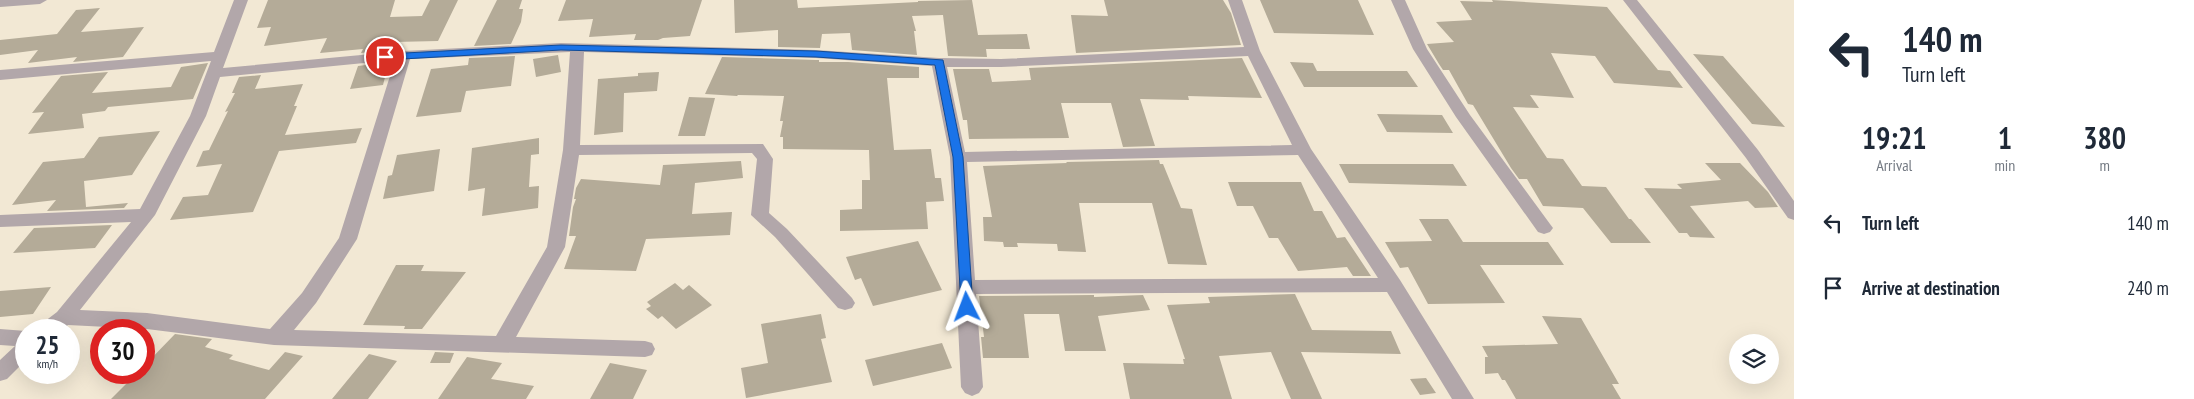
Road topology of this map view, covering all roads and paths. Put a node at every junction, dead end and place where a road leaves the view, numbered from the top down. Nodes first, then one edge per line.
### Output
1 (40, 0) edge
2 (241, 0) edge
3 (1235, 0) edge
4 (1398, 0) edge
5 (1630, 0) edge
6 (0, 3) edge
7 (577, 49) junction
8 (1253, 50) junction
9 (404, 55) junction
10 (220, 56) junction
11 (939, 62) junction
12 (214, 73) junction
13 (0, 75) edge
14 (570, 150) junction
15 (1303, 150) junction
16 (958, 157) junction
17 (1794, 214) edge
18 (146, 215) junction
19 (0, 221) edge
20 (1544, 228) dead end
21 (1393, 285) junction
22 (966, 287) junction
23 (845, 304) dead end
24 (64, 317) junction
25 (61, 319) edge
26 (0, 336) edge
27 (15, 337) edge
28 (274, 337) junction
29 (501, 345) junction
30 (645, 349) dead end
31 (15, 359) edge
32 (0, 373) edge
33 (972, 386) dead end
34 (1463, 399) edge

1 - 6 street
2 - 10 street
3 - 8 street
4 - 20 street
5 - 17 street
7 - 9 street
7 - 11 street
7 - 14 street
8 - 11 street
8 - 15 street
9 - 12 street
9 - 28 street
10 - 12 street
10 - 13 street
11 - 16 street
12 - 18 street
14 - 23 street
14 - 29 street
15 - 16 street
15 - 21 street
16 - 22 street
18 - 19 street
18 - 24 street
21 - 22 street
21 - 34 street
22 - 33 street
24 - 25 street
24 - 28 street
26 - 27 street
28 - 29 street
29 - 30 street
31 - 32 street

